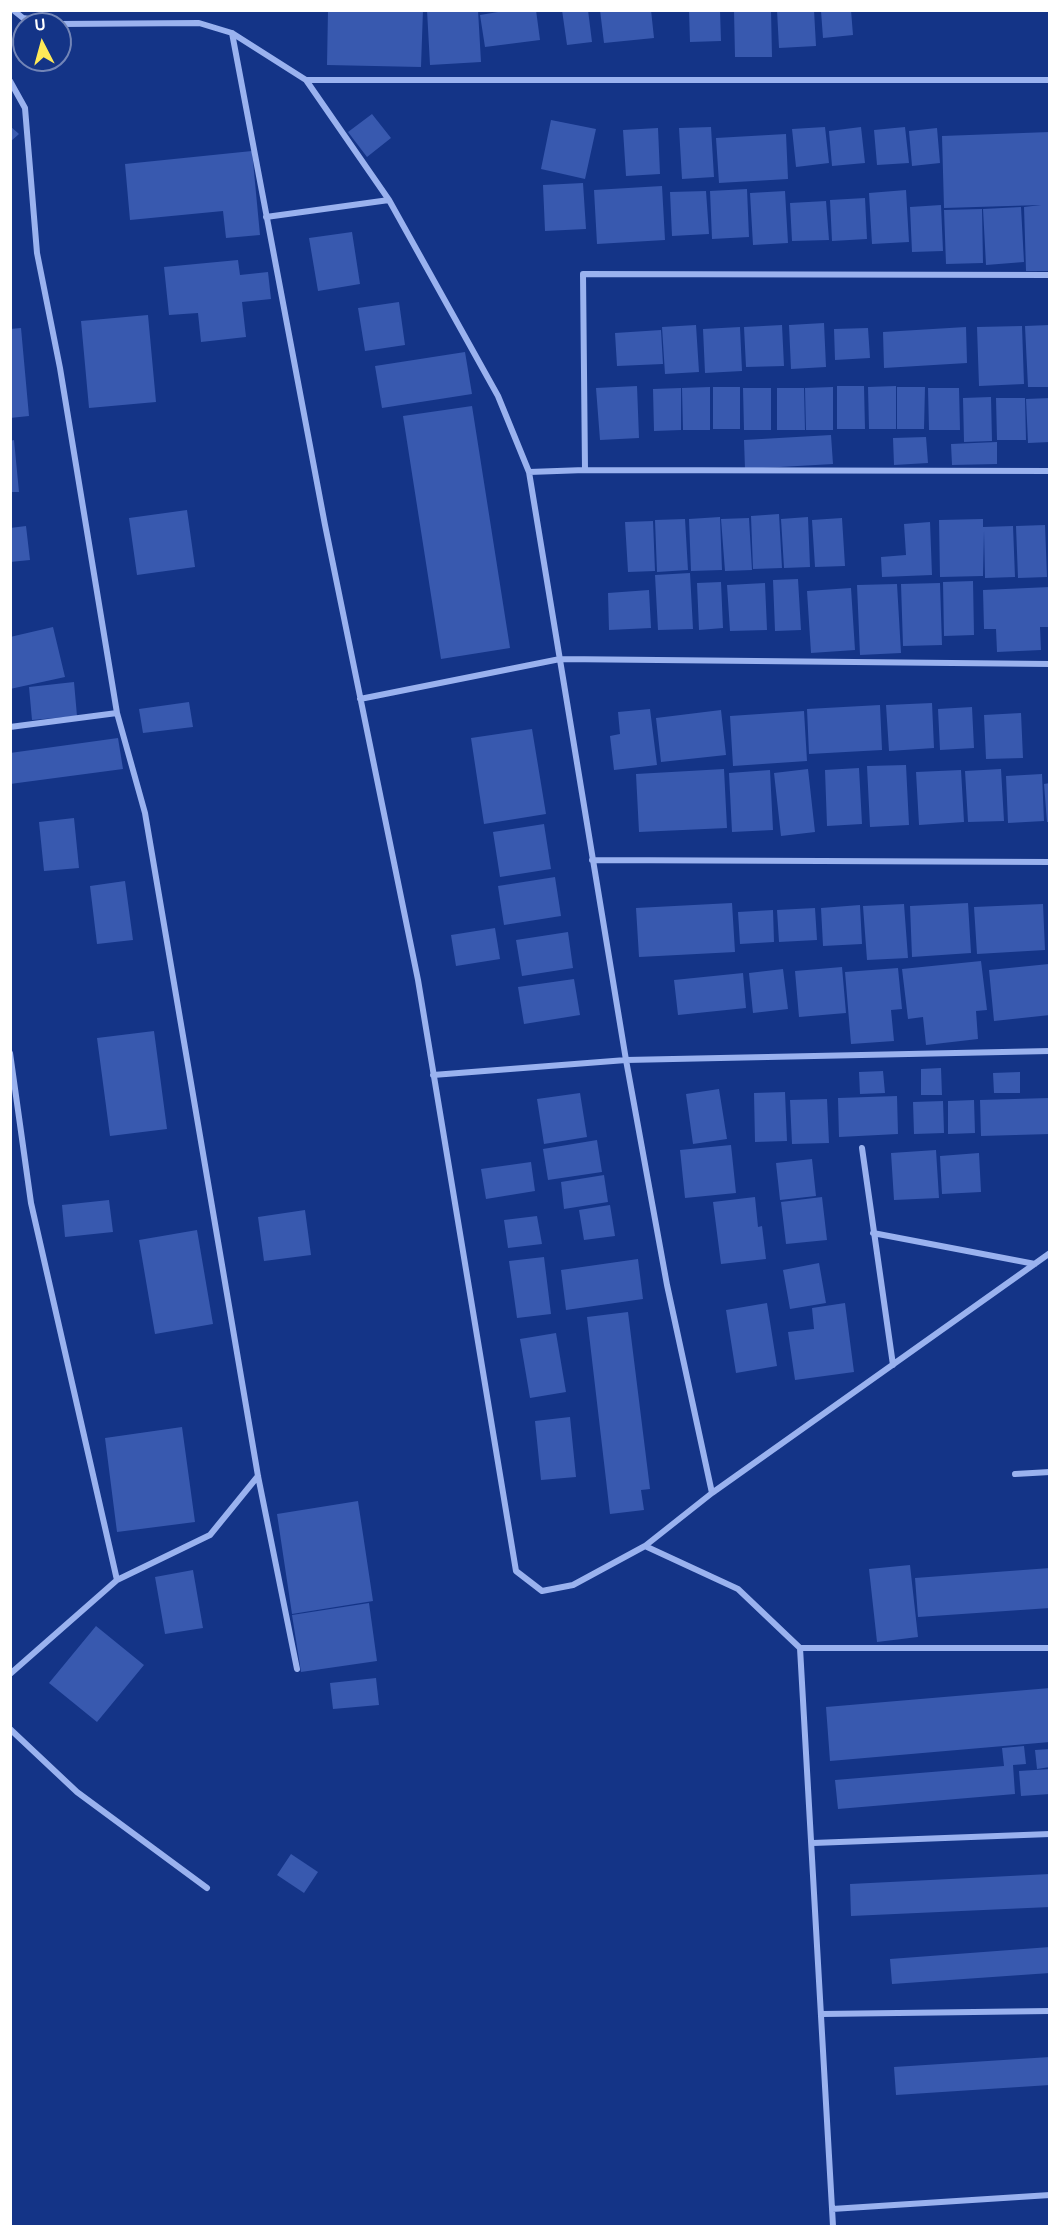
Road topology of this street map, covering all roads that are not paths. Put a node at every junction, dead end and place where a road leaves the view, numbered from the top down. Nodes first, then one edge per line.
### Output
1 (72, 24) edge
2 (232, 33) junction
3 (306, 80) junction
4 (1050, 80) edge
5 (10, 81) edge
6 (390, 200) junction
7 (266, 217) junction
8 (1050, 275) edge
9 (585, 470) junction
10 (1050, 471) edge
11 (529, 472) junction
12 (560, 659) junction
13 (1050, 664) edge
14 (360, 699) junction
15 (117, 713) junction
16 (10, 727) edge
17 (592, 860) junction
18 (1050, 862) edge
19 (1050, 1051) edge
20 (10, 1053) edge
21 (626, 1060) junction
22 (433, 1076) junction
23 (862, 1148) dead end
24 (873, 1233) junction
25 (1050, 1253) edge
26 (1035, 1264) junction
27 (893, 1365) junction
28 (1050, 1472) edge
29 (1015, 1474) dead end
30 (258, 1476) junction
31 (712, 1493) junction
32 (645, 1546) junction
33 (117, 1580) junction
34 (800, 1648) junction
35 (1050, 1648) edge
36 (297, 1669) dead end
37 (10, 1674) edge
38 (10, 1729) edge
39 (1050, 1834) edge
40 (813, 1843) junction
41 (207, 1888) dead end
42 (1050, 2011) edge
43 (822, 2014) junction
44 (1050, 2195) edge
45 (832, 2209) junction
46 (833, 2226) edge

1 - 2 street
2 - 3 street
2 - 7 street
3 - 4 street
3 - 6 street
5 - 15 street
6 - 7 street
6 - 11 street
7 - 14 street
8 - 9 street
9 - 10 street
9 - 11 street
11 - 12 street
12 - 13 street
12 - 14 street
12 - 17 street
14 - 22 street
15 - 16 street
15 - 30 street
17 - 18 street
17 - 21 street
19 - 21 street
20 - 33 street
21 - 22 street
21 - 31 street
22 - 32 street
23 - 24 street
24 - 26 street
24 - 27 street
25 - 26 street
26 - 27 street
27 - 31 street
28 - 29 street
30 - 33 street
30 - 36 street
31 - 32 street
32 - 34 street
33 - 37 street
34 - 35 street
34 - 40 street
38 - 41 street
39 - 40 street
40 - 43 street
42 - 43 street
43 - 45 street
44 - 45 street
45 - 46 street

